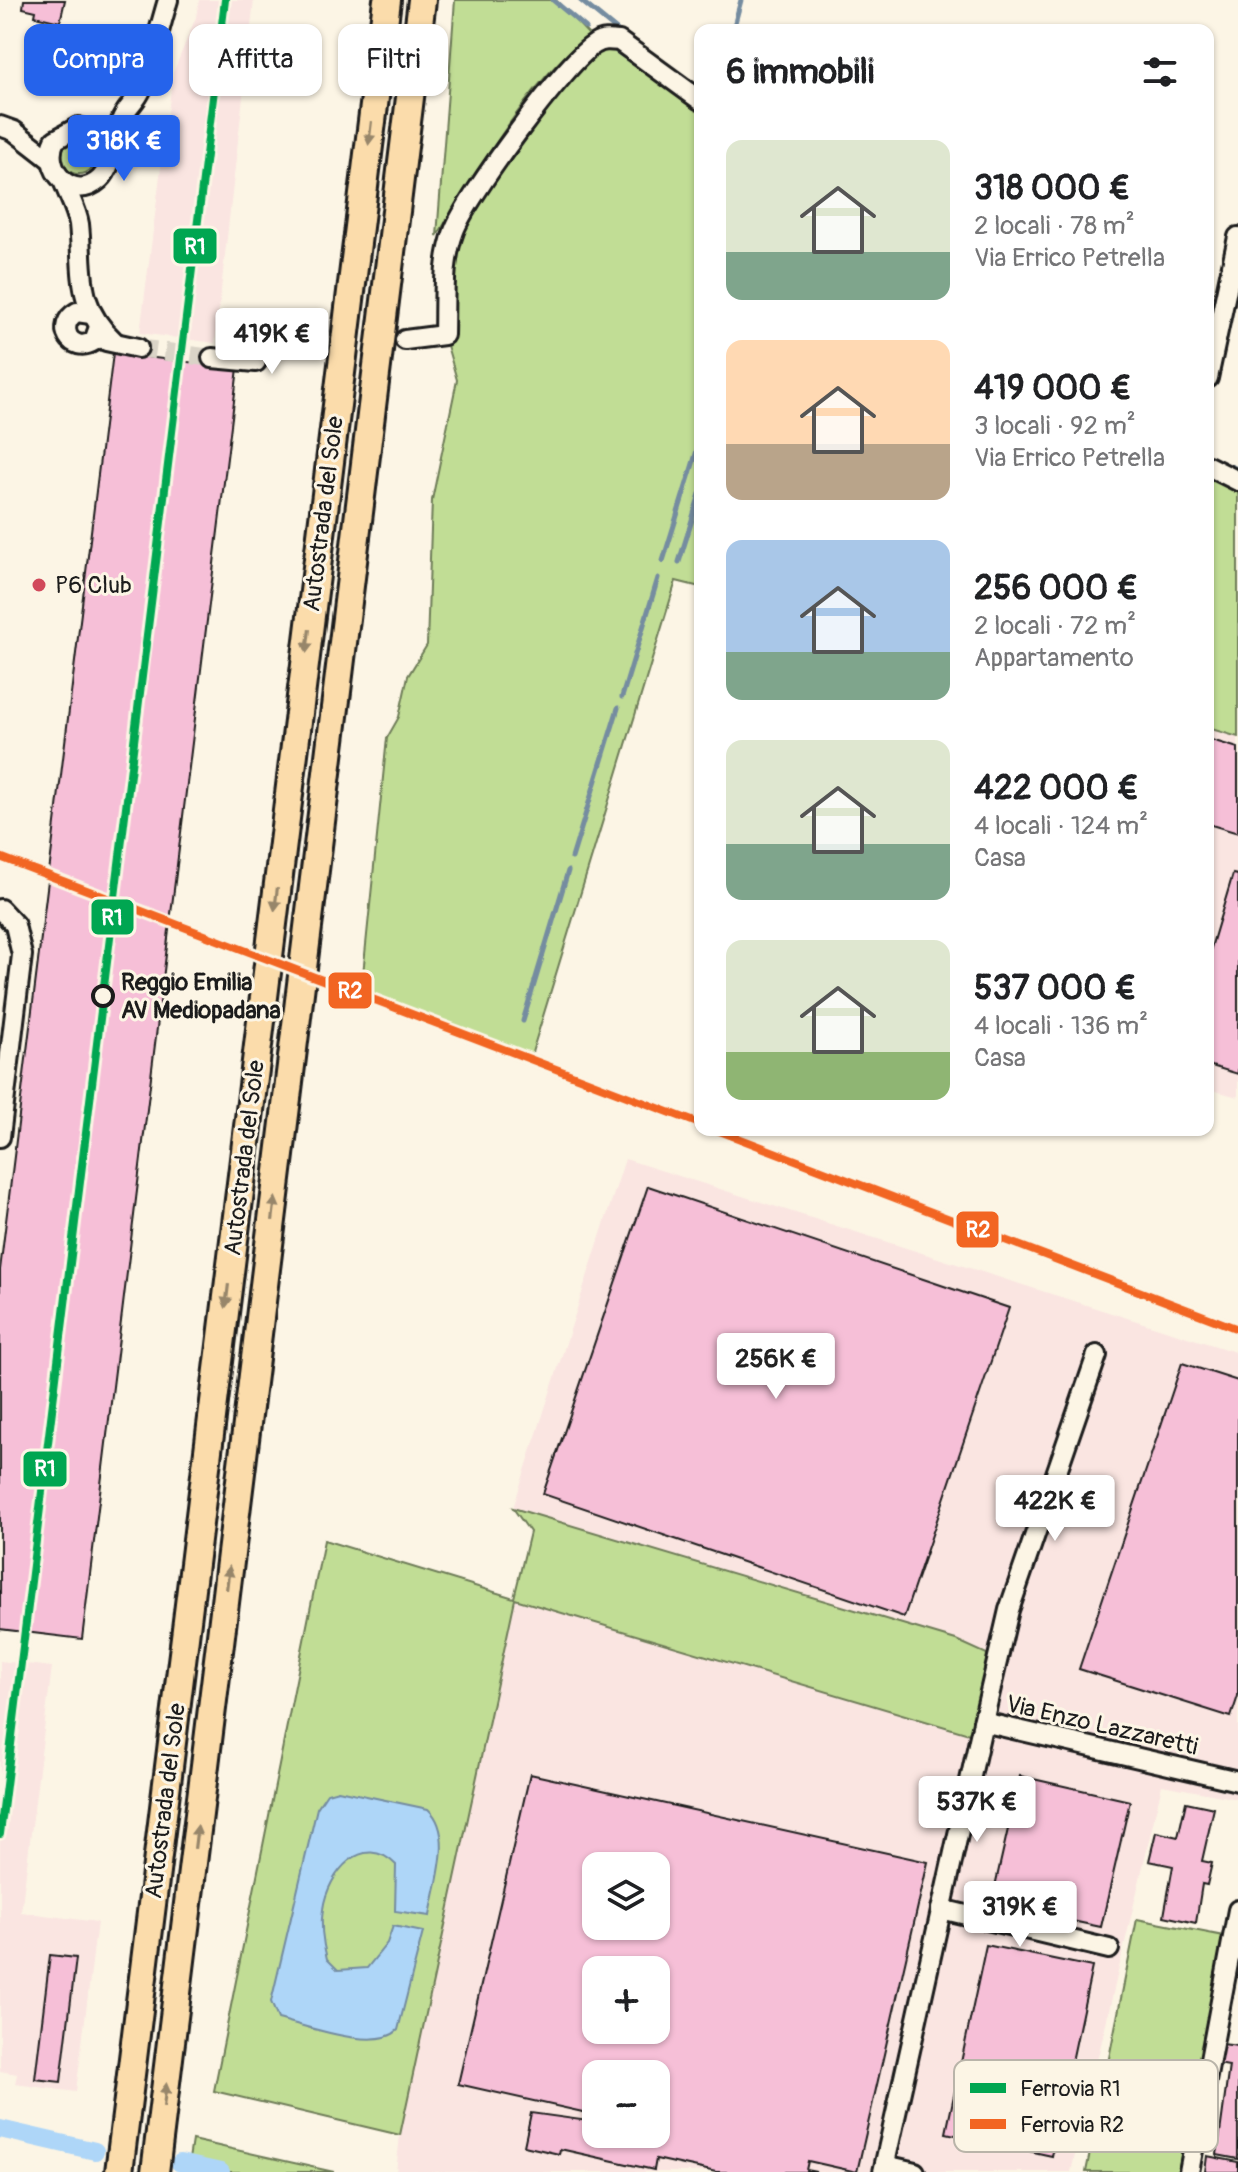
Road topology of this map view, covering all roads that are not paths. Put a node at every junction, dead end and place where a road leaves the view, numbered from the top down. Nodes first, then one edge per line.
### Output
1 (168, 0) edge
2 (387, 0) edge
3 (422, 0) edge
4 (694, 96) edge
5 (123, 115) junction
6 (7, 128) edge
7 (87, 128) junction
8 (61, 134) junction
9 (109, 154) junction
10 (50, 159) junction
11 (64, 183) junction
12 (92, 185) junction
13 (79, 221) junction
14 (1238, 237) edge
15 (81, 287) junction
16 (72, 314) junction
17 (95, 327) junction
18 (316, 328) tunnel mouth
19 (405, 340) tunnel mouth
20 (138, 348) tunnel mouth
21 (1214, 350) edge
22 (212, 358) tunnel mouth
23 (1214, 469) edge
24 (1238, 481) edge
25 (0, 909) edge
26 (0, 1137) edge
27 (1097, 1355) dead end
28 (983, 1722) junction
29 (1238, 1781) edge
30 (941, 1909) junction
31 (1238, 1910) edge
32 (1109, 1949) dead end
33 (1210, 2060) edge
34 (1193, 2152) edge
35 (884, 2169) edge
36 (119, 2172) edge
37 (155, 2172) edge
38 (915, 2172) edge
39 (1189, 2172) edge

1 - 5 street
2 -> 36 highway, Autostrada del Sole
37 -> 3 highway, Autostrada del Sole
4 - 19 street
5 - 7 street
5 - 9 street
6 - 8 street
6 - 10 street
7 - 8 street
7 - 9 street
8 - 10 street
9 - 12 street
10 - 11 street
11 - 12 street
11 - 13 street
12 - 13 street
13 - 15 street
14 - 21 street
15 - 16 street
15 - 17 street
16 - 17 street
16 - 17 street
17 - 20 street
18 - 22 street
23 - 24 street
25 - 26 street
27 - 28 street
28 - 29 street, Via Enzo Lazzaretti
28 - 30 street, Via Enzo Lazzaretti
30 - 32 street
30 - 35 street, Via Enzo Lazzaretti
31 - 33 street
34 - 39 street
35 - 38 street

